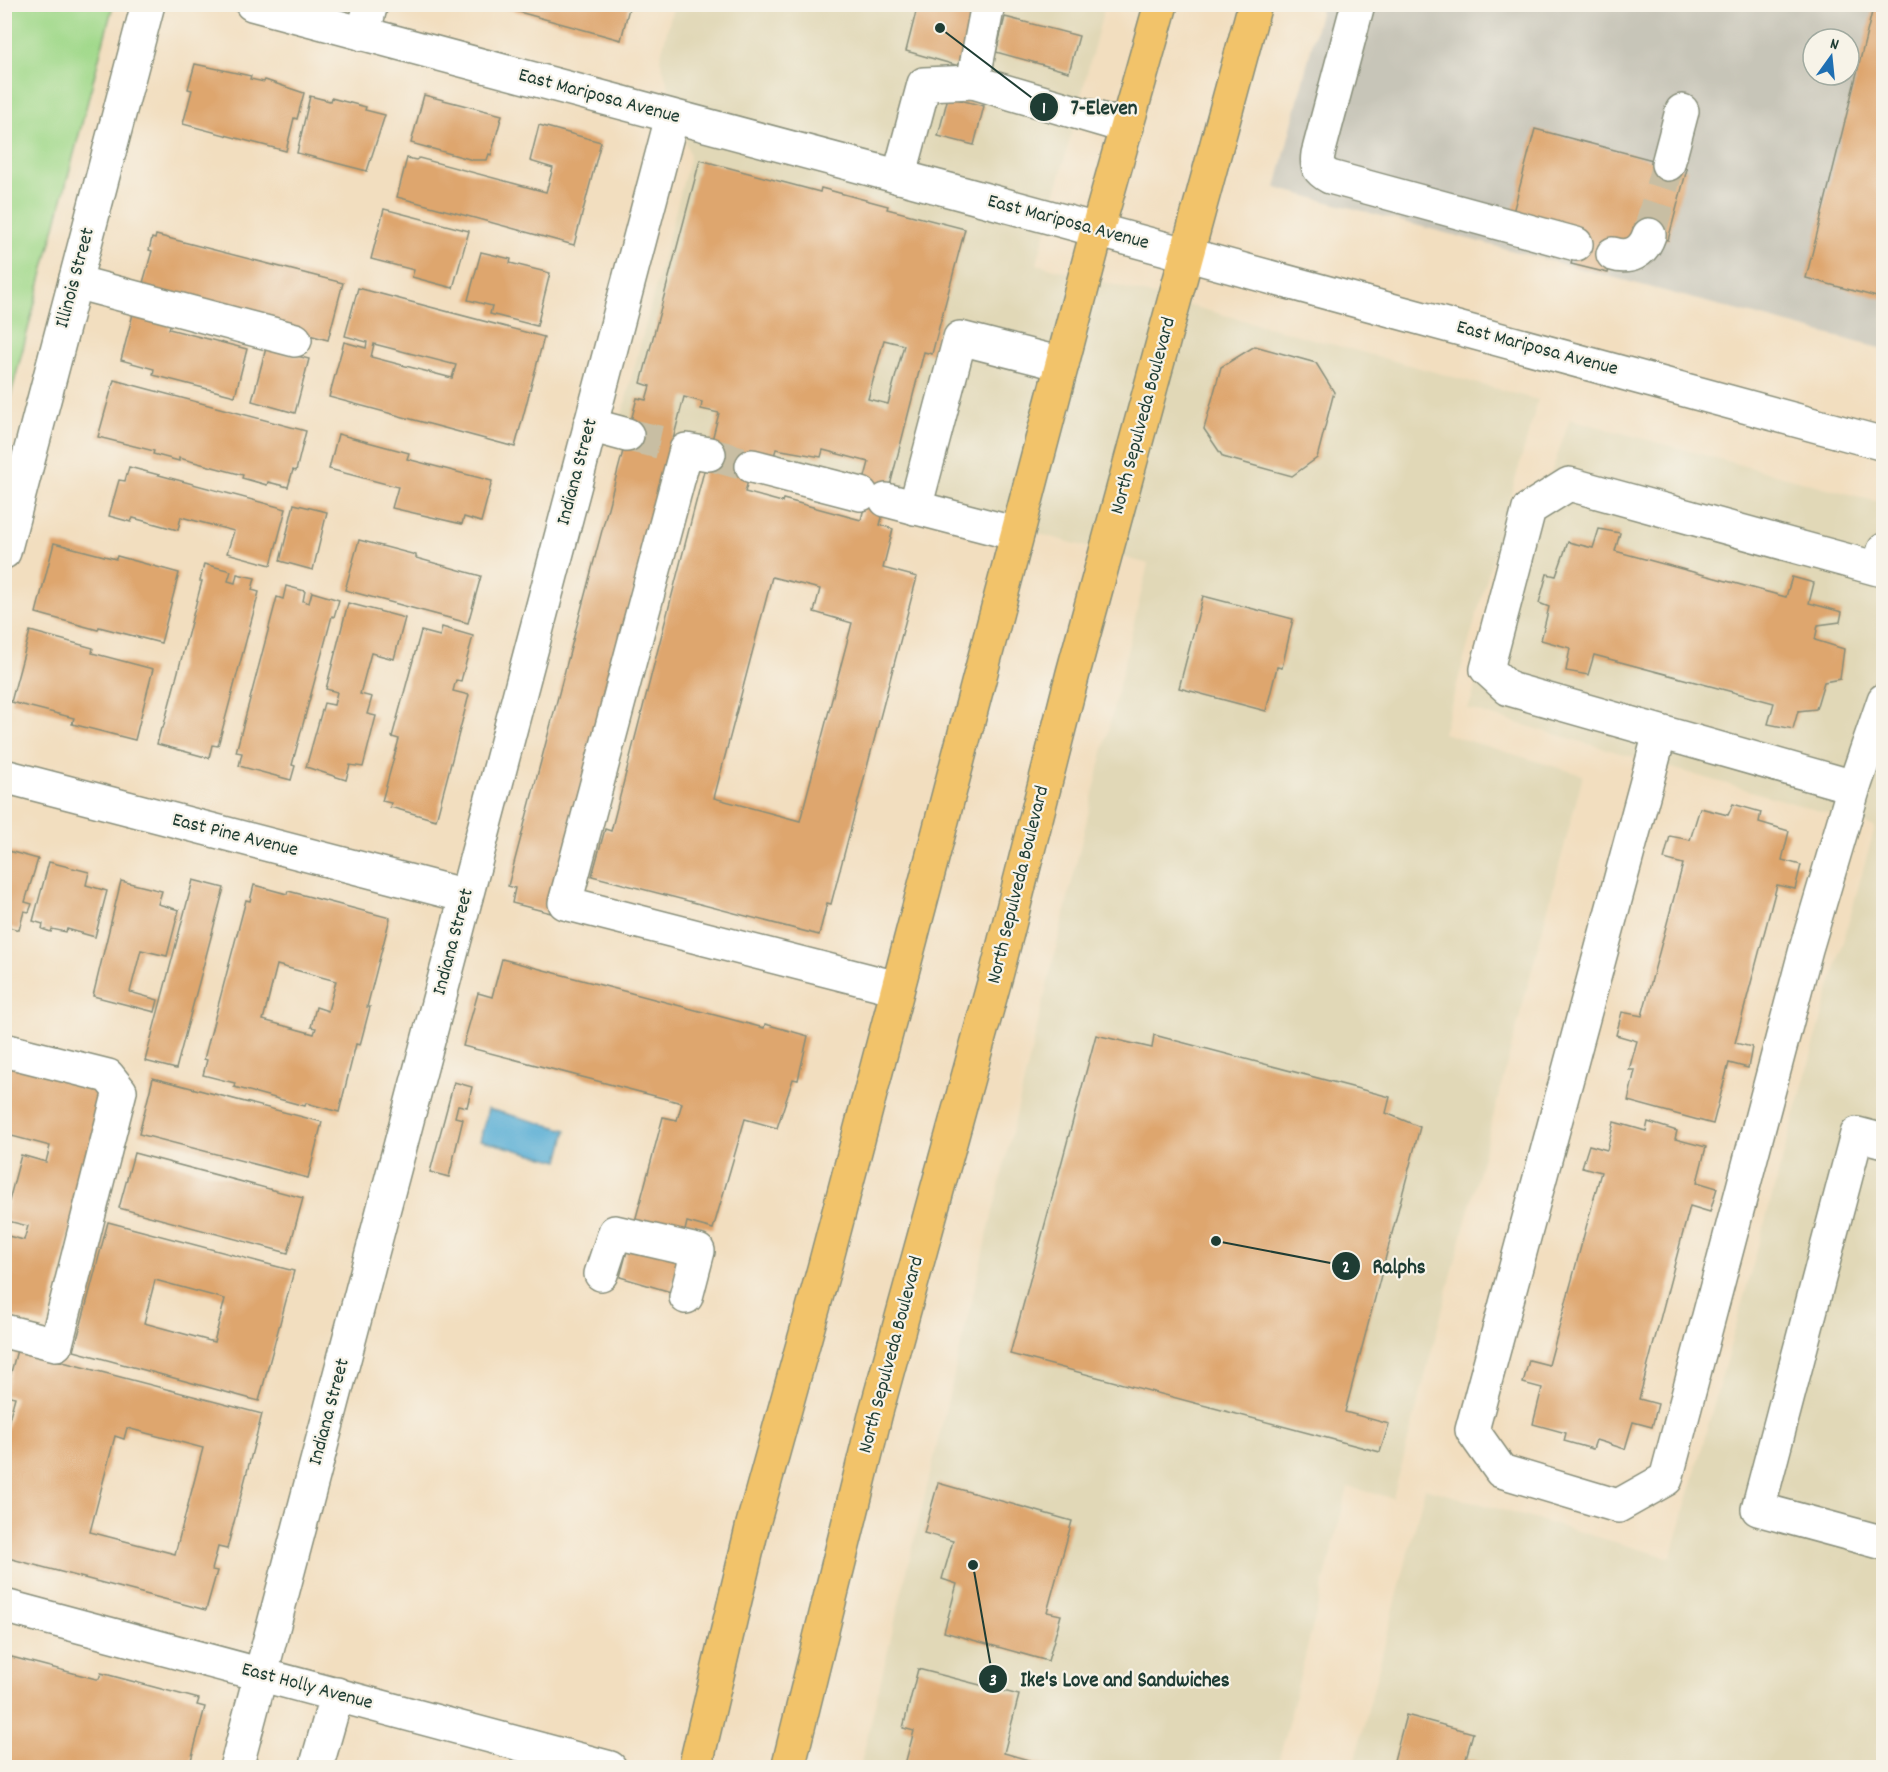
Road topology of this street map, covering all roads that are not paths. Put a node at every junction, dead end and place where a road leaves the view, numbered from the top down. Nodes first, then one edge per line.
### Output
1 (148, 4) edge
2 (252, 4) edge
3 (988, 4) edge
4 (1161, 4) edge
5 (1255, 4) edge
6 (1358, 4) edge
7 (367, 19) edge
8 (973, 82) junction
9 (1682, 111) dead end
10 (672, 117) junction
11 (1127, 127) junction
12 (1668, 164) tunnel mouth
13 (899, 177) junction
14 (1098, 231) junction
15 (1649, 235) tunnel mouth
16 (1576, 244) dead end
17 (1188, 254) junction
18 (1612, 254) dead end
19 (75, 282) junction
20 (295, 340) dead end
21 (1062, 364) junction
22 (590, 425) junction
23 (627, 435) tunnel mouth
24 (1884, 444) edge
25 (689, 450) dead end
26 (752, 466) tunnel mouth
27 (887, 500) junction
28 (1017, 534) junction
29 (4, 552) edge
30 (1882, 566) edge
31 (1884, 700) edge
32 (1660, 733) junction
33 (4, 776) edge
34 (1854, 787) junction
35 (466, 896) junction
36 (897, 988) junction
37 (4, 1050) edge
38 (1884, 1141) edge
39 (601, 1274) dead end
40 (686, 1297) dead end
41 (4, 1331) edge
42 (1884, 1543) edge
43 (4, 1606) edge
44 (261, 1674) junction
45 (337, 1694) junction
46 (566, 1762) edge
47 (322, 1766) edge
48 (236, 1767) edge
49 (610, 1767) edge
50 (695, 1767) edge
51 (788, 1767) edge

1 - 19 street, Illinois Street
2 - 7 street, East Mariposa Avenue
3 - 8 street
4 - 11 highway
5 - 17 highway, North Sepulveda Boulevard
6 - 16 street
7 - 10 street, East Mariposa Avenue
8 - 11 street
8 - 13 street
9 - 12 street
10 - 13 street, East Mariposa Avenue
10 - 22 street, Indiana Street
11 - 14 highway
13 - 14 street, East Mariposa Avenue
14 - 17 street, East Mariposa Avenue
14 - 21 highway
15 - 18 street
17 - 24 street, East Mariposa Avenue
17 - 51 highway, North Sepulveda Boulevard
19 - 20 street
19 - 29 street, Illinois Street
21 - 27 street
21 - 28 highway
22 - 23 street
22 - 35 street, Indiana Street
25 - 36 street
26 - 27 street
27 - 28 street
28 - 36 highway
30 - 32 street
31 - 34 street
32 - 34 street
32 - 34 street
33 - 35 street, East Pine Avenue
35 - 44 street, Indiana Street
36 - 50 highway
37 - 41 street
38 - 42 street
39 - 40 street
43 - 44 street, East Holly Avenue
44 - 45 street, East Holly Avenue
44 - 48 street, Indiana Street
45 - 46 street, East Holly Avenue
45 - 47 street
46 - 49 street, East Holly Avenue

